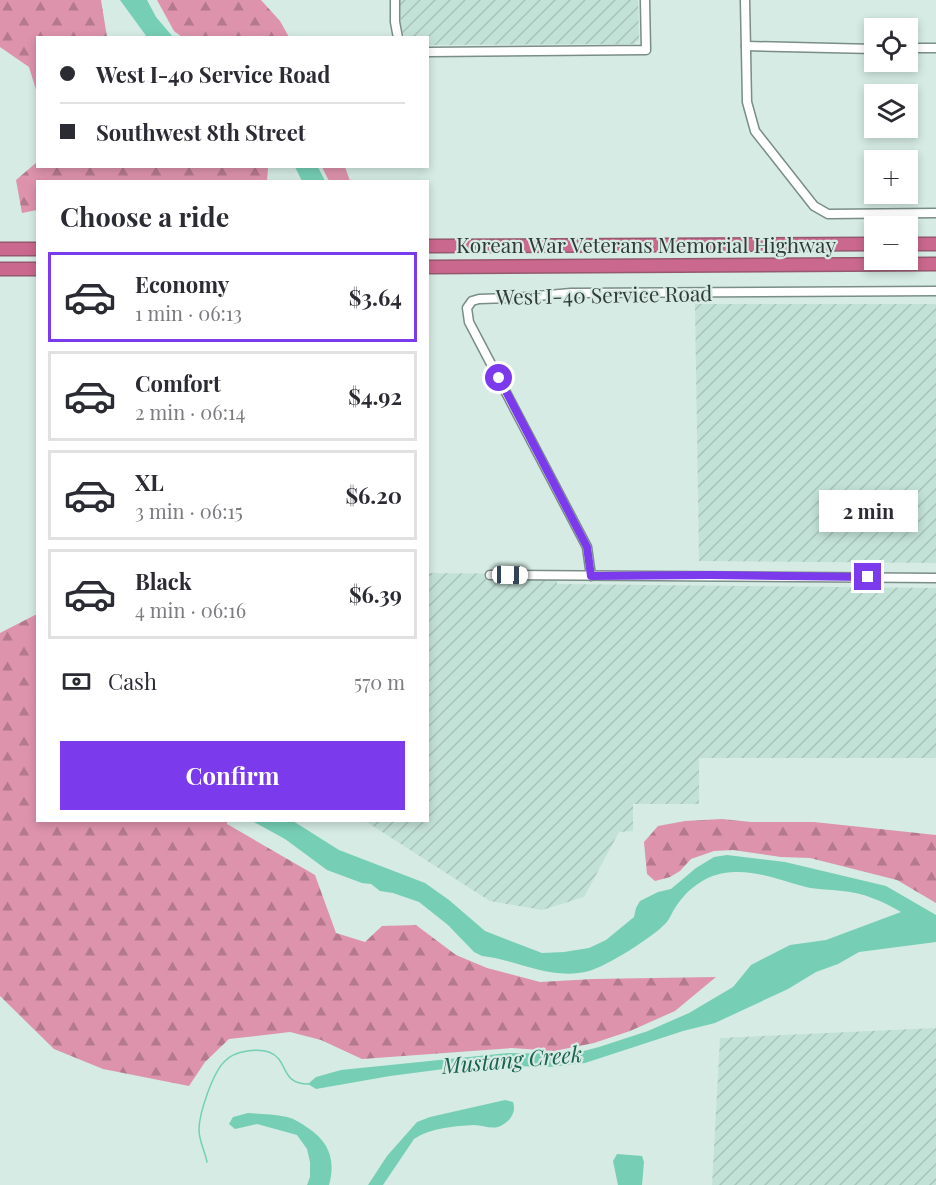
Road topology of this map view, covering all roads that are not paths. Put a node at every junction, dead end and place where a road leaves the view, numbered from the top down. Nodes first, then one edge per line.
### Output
1 (395, 0) edge
2 (645, 0) edge
3 (745, 0) edge
4 (398, 36) edge
5 (746, 46) junction
6 (864, 48) edge
7 (918, 48) edge
8 (936, 48) edge
9 (429, 52) edge
10 (936, 213) edge
11 (864, 244) edge
12 (918, 244) edge
13 (936, 244) edge
14 (429, 246) edge
15 (0, 249) edge
16 (36, 249) edge
17 (936, 264) edge
18 (429, 267) edge
19 (0, 269) edge
20 (36, 269) edge
21 (936, 291) edge
22 (490, 575) dead end
23 (591, 576) junction
24 (936, 578) edge

1 - 4 street
2 - 9 street
3 - 5 street
5 - 6 street
5 - 10 street
7 - 8 street
11 - 14 highway, Korean War Veterans Memorial Highway
12 - 13 highway
15 - 16 highway
17 - 18 highway, Korean War Veterans Memorial Highway
19 - 20 highway
21 - 23 street, West I-40 Service Road
22 - 23 street
23 - 24 street

